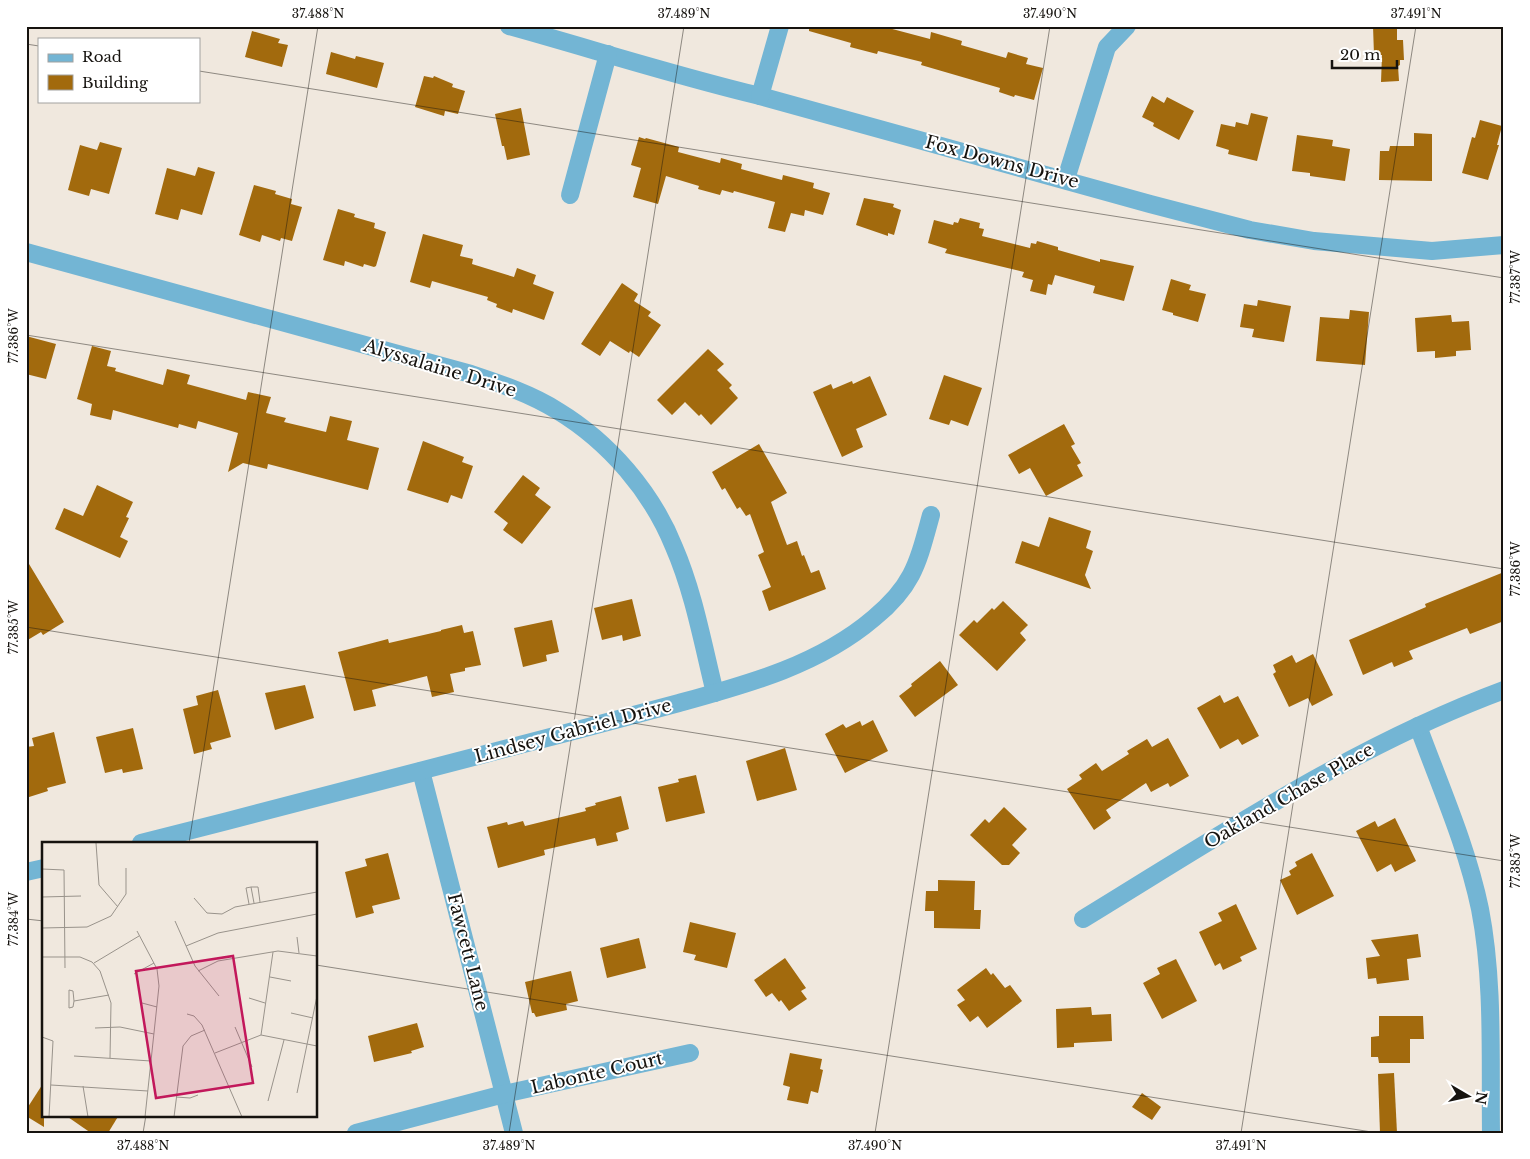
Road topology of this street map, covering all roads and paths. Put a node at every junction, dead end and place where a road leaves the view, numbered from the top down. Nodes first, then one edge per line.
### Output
1 (508, 26) edge
2 (780, 26) edge
3 (1127, 26) edge
4 (608, 54) junction
5 (760, 96) junction
6 (1066, 180) junction
7 (570, 195) dead end
8 (1504, 244) edge
9 (26, 252) edge
10 (931, 514) dead end
11 (1504, 690) edge
12 (715, 693) junction
13 (1418, 726) junction
14 (421, 771) junction
15 (145, 842) edge
16 (42, 868) edge
17 (26, 872) edge
18 (1083, 919) dead end
19 (690, 1053) dead end
20 (504, 1094) junction
21 (356, 1133) edge
22 (514, 1133) edge
23 (1491, 1133) edge

1 - 4 street, Fox Downs Drive
2 - 5 street
3 - 6 street
4 - 5 street, Fox Downs Drive
4 - 7 street
5 - 6 street, Fox Downs Drive
6 - 8 street, Fox Downs Drive
9 - 12 street, Alyssalaine Drive
10 - 12 street, Lindsey Gabriel Drive
11 - 13 street, Oakland Chase Place
12 - 14 street, Lindsey Gabriel Drive
13 - 18 street, Oakland Chase Place
13 - 23 street
14 - 15 street, Lindsey Gabriel Drive
14 - 20 street, Fawcett Lane
16 - 17 street
19 - 20 street, Labonte Court
20 - 21 street, Labonte Court
20 - 22 street, Fawcett Lane

